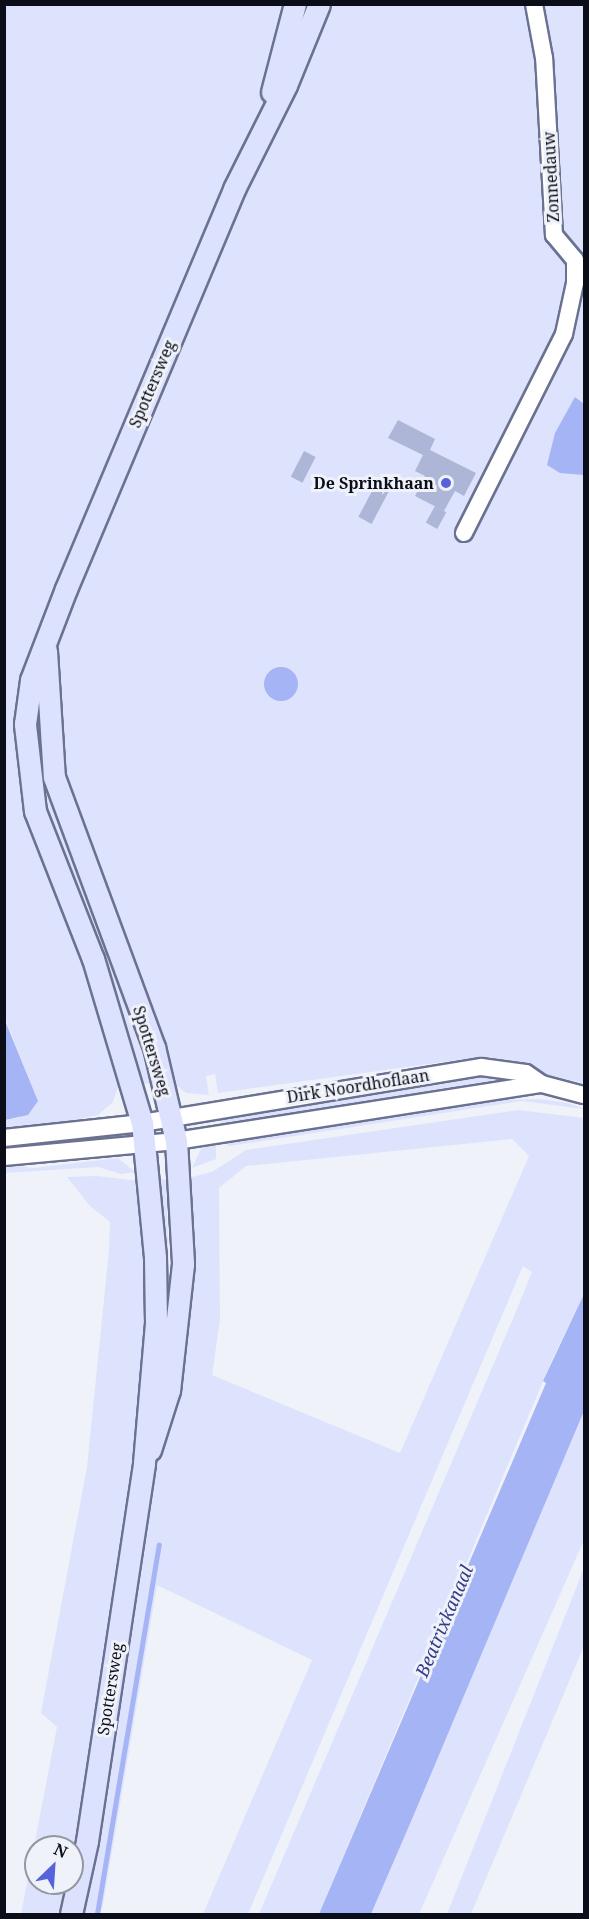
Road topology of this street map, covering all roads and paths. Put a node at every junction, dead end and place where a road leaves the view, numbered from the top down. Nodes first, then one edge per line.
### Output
1 (295, 4) edge
2 (319, 4) edge
3 (534, 4) edge
4 (264, 122) junction
5 (464, 533) dead end
6 (45, 648) junction
7 (542, 1084) junction
8 (585, 1095) edge
9 (172, 1118) junction
10 (142, 1123) junction
11 (4, 1138) edge
12 (176, 1141) junction
13 (145, 1144) junction
14 (4, 1157) edge
15 (144, 1463) junction
16 (71, 1914) edge

1 - 4 main road, Spottersweg
2 - 4 main road, Spottersweg
3 - 5 street, Zonnedauw
4 - 6 main road, Spottersweg
6 - 9 main road, Spottersweg
6 - 10 main road, Spottersweg
7 - 8 street, Dirk Noordhoflaan
7 - 9 street, Dirk Noordhoflaan
7 - 12 street, Dirk Noordhoflaan
9 - 10 street, Dirk Noordhoflaan
9 - 12 main road, Spottersweg
10 - 11 street, Dirk Noordhoflaan
10 - 13 main road, Spottersweg
12 - 13 street, Dirk Noordhoflaan
12 - 15 main road, Spottersweg
13 - 14 street, Dirk Noordhoflaan
13 - 15 main road, Spottersweg
15 - 16 main road, Spottersweg

